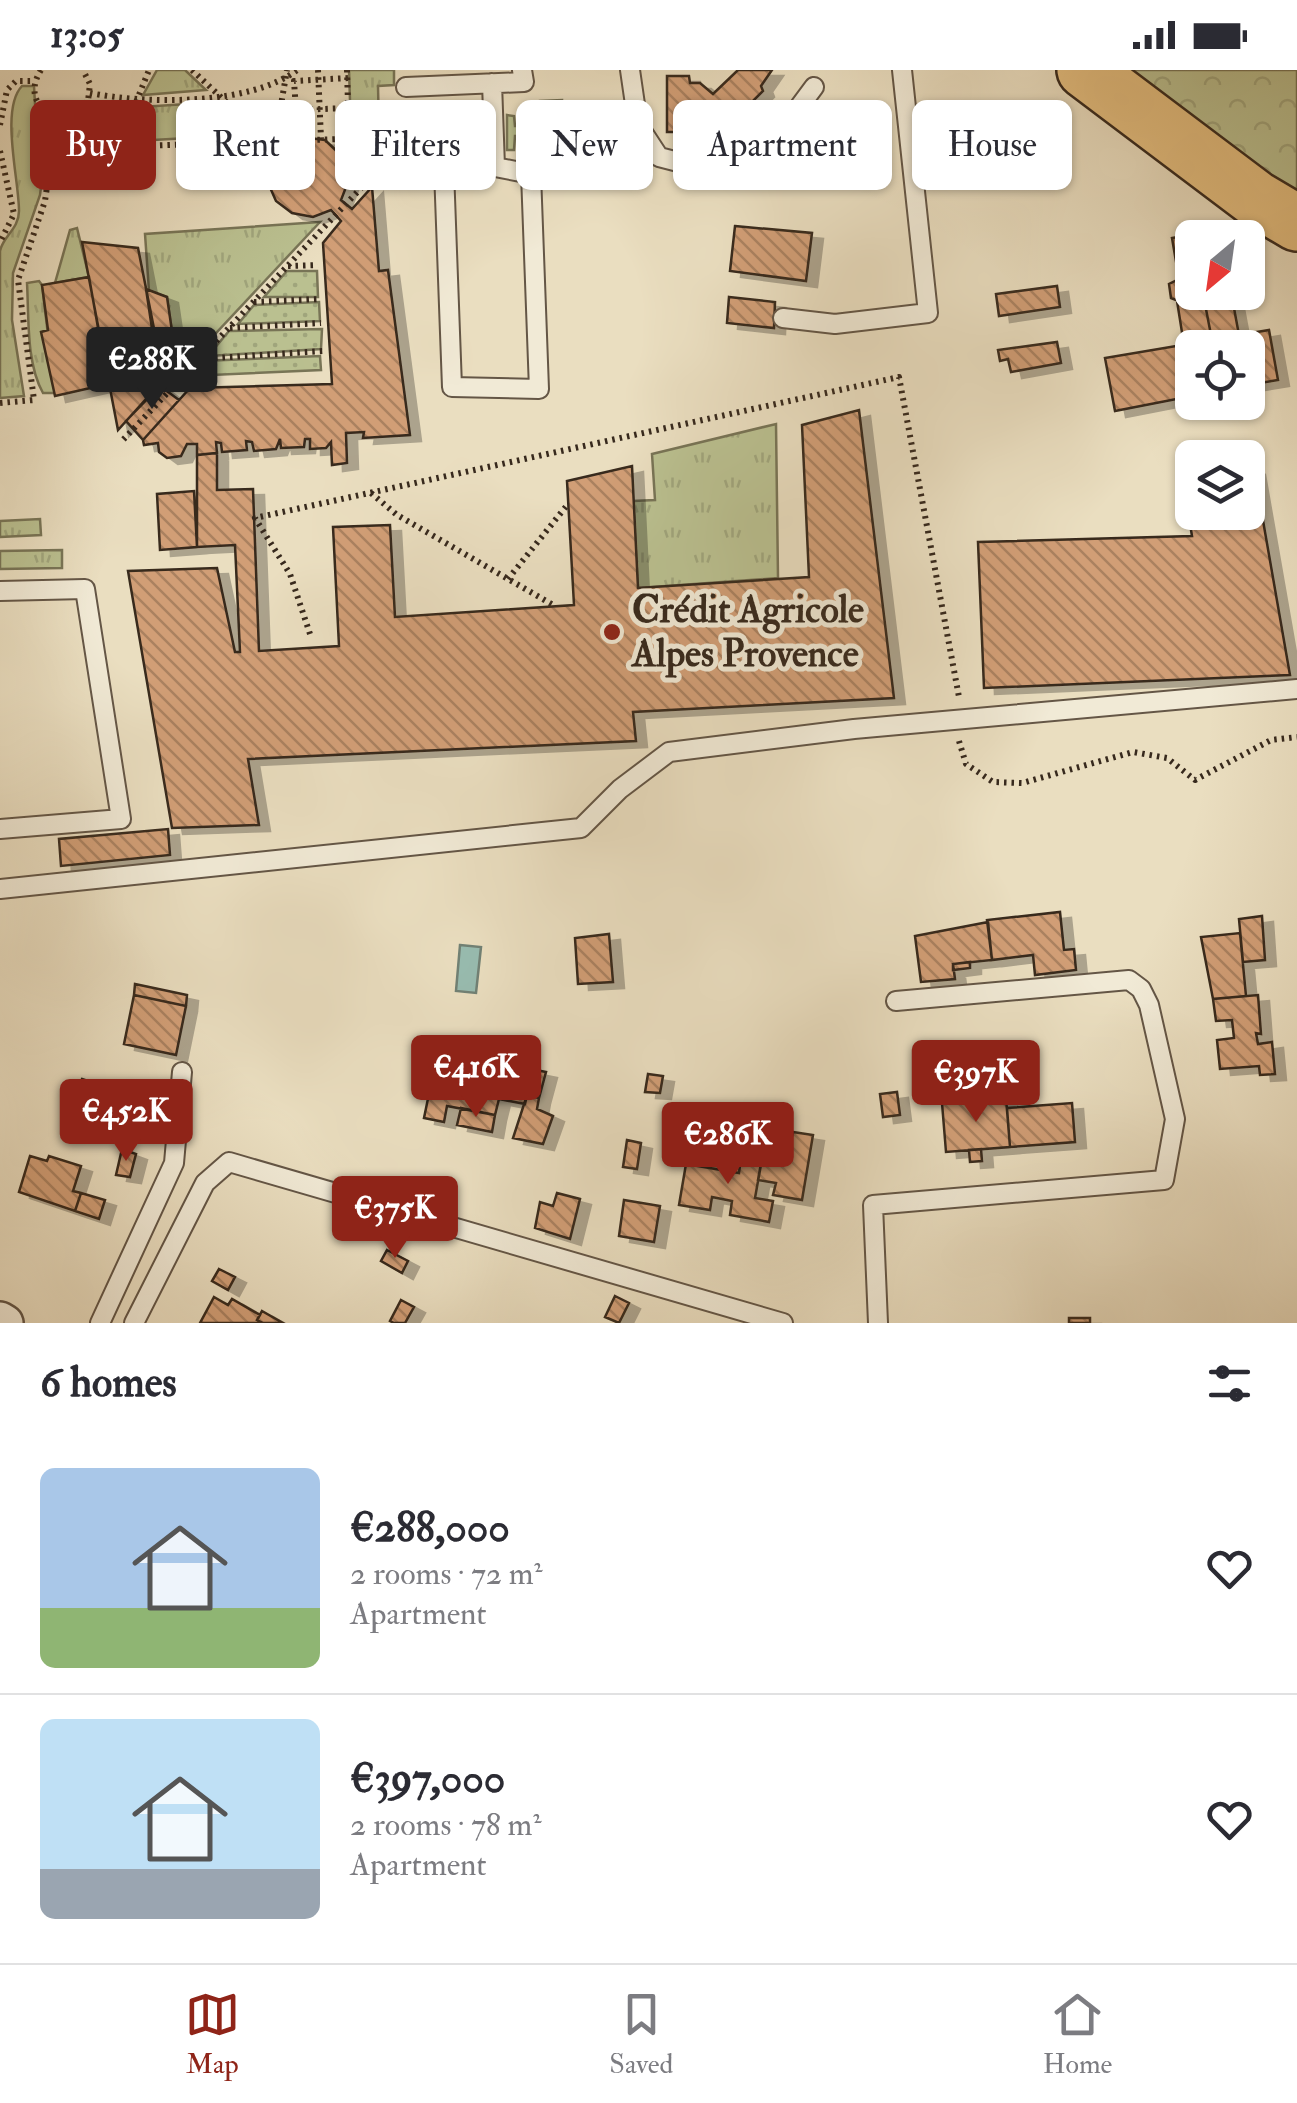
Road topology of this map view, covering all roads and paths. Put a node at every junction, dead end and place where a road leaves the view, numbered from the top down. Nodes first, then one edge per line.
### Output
1 (40, 70) edge
2 (83, 70) edge
3 (149, 70) edge
4 (192, 70) edge
5 (297, 70) edge
6 (318, 70) edge
7 (522, 70) edge
8 (630, 70) edge
9 (902, 70) edge
10 (1086, 70) edge
11 (347, 74) edge
12 (290, 76) edge
13 (318, 80) junction
14 (34, 81) junction
15 (492, 84) junction
16 (406, 88) dead end
17 (814, 88) dead end
18 (90, 93) junction
19 (218, 94) junction
20 (39, 100) edge
21 (86, 100) edge
22 (126, 100) edge
23 (137, 100) edge
24 (156, 100) edge
25 (224, 100) edge
26 (281, 100) edge
27 (349, 100) edge
28 (493, 100) edge
29 (335, 108) edge
30 (315, 109) edge
31 (320, 109) junction
32 (0, 125) edge
33 (315, 139) edge
34 (321, 139) junction
35 (335, 139) edge
36 (0, 151) edge
37 (495, 167) joint
38 (46, 190) edge
39 (359, 190) edge
40 (1297, 223) edge
41 (0, 242) edge
42 (318, 264) dead end
43 (287, 266) junction
44 (320, 299) dead end
45 (253, 302) junction
46 (783, 318) dead end
47 (322, 323) dead end
48 (228, 328) junction
49 (323, 351) dead end
50 (199, 359) junction
51 (0, 403) edge
52 (121, 442) dead end
53 (370, 492) junction
54 (568, 504) dead end
55 (508, 579) junction
56 (0, 591) edge
57 (555, 606) dead end
58 (310, 634) dead end
59 (1297, 690) edge
60 (958, 720) junction
61 (1297, 737) edge
62 (0, 828) edge
63 (0, 889) edge
64 (896, 1001) dead end
65 (182, 1072) dead end
66 (100, 1323) edge
67 (134, 1323) edge
68 (783, 1323) edge
69 (878, 1323) edge

1 - 14 path
2 - 18 path
3 - 23 path
4 - 19 path
5 - 12 path
6 - 13 path
7 - 15 lane
8 - 17 lane
9 - 46 lane
10 - 40 highway
11 - 13 path
11 - 27 path
12 - 13 path
12 - 19 path
12 - 26 path
13 - 31 path
14 - 20 path
14 - 32 path
15 - 16 lane
15 - 28 lane
18 - 21 path
18 - 22 path
19 - 24 path
19 - 25 path
29 - 31 path
30 - 31 path
31 - 34 path
33 - 34 path
34 - 35 path
36 - 41 path
37 - 37 lane
38 - 51 path
39 - 43 path
42 - 43 path
43 - 45 path
44 - 45 path
45 - 48 path
47 - 48 path
48 - 50 path
49 - 50 path
50 - 52 path
53 - 55 path
53 - 58 path
53 - 60 path
54 - 55 path
55 - 57 path
56 - 62 lane
59 - 60 lane
60 - 61 path
60 - 63 lane
64 - 69 lane
65 - 66 lane
67 - 68 lane

